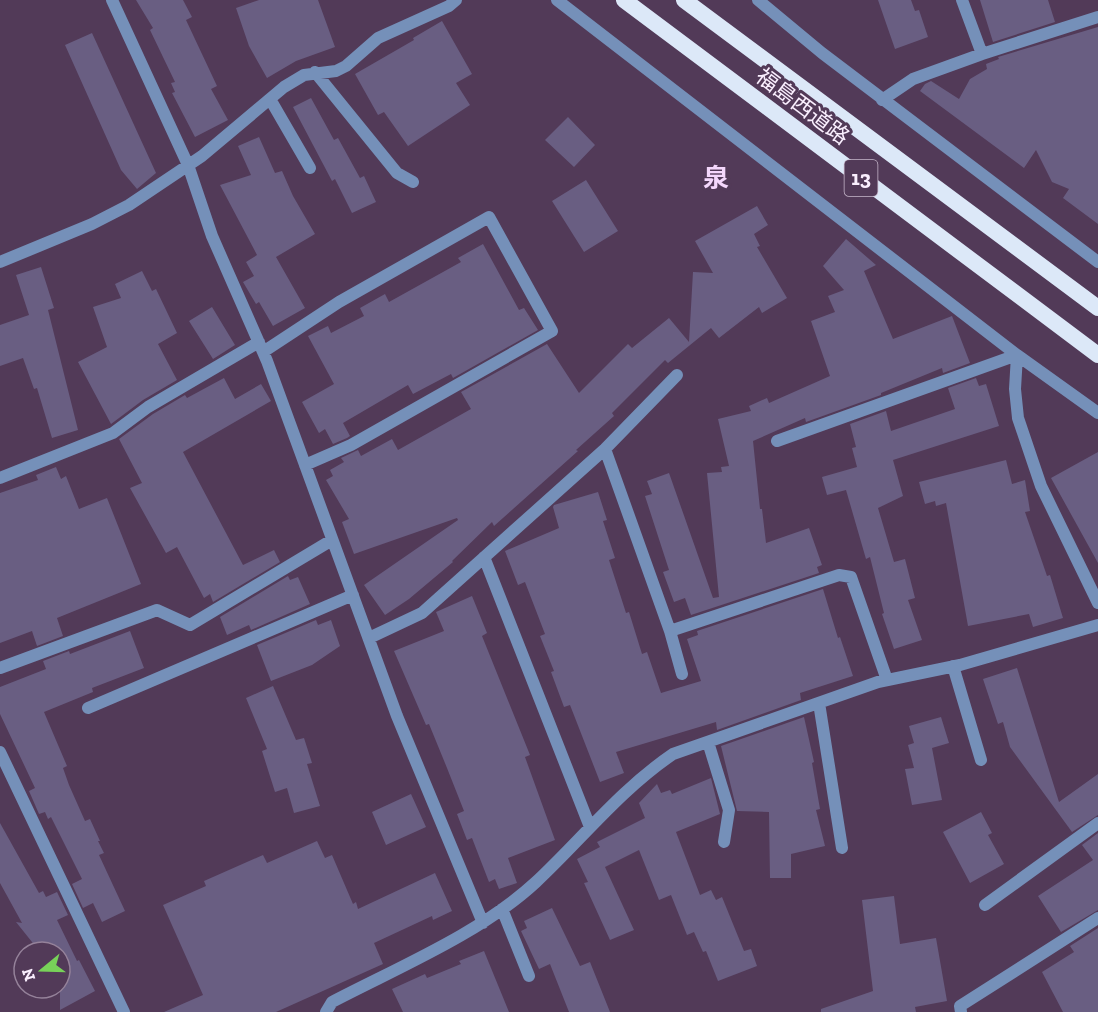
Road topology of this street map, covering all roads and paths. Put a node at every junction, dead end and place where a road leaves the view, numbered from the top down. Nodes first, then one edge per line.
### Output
1 (112, 0) edge
2 (456, 0) edge
3 (557, 0) edge
4 (624, 0) edge
5 (684, 0) edge
6 (758, 0) edge
7 (962, 0) edge
8 (1098, 17) edge
9 (982, 54) junction
10 (315, 72) junction
11 (270, 99) junction
12 (882, 100) junction
13 (188, 165) junction
14 (310, 168) dead end
15 (413, 182) dead end
16 (0, 262) edge
17 (1098, 262) edge
18 (1098, 308) edge
19 (261, 347) junction
20 (1017, 355) junction
21 (1098, 356) edge
22 (677, 375) dead end
23 (1098, 413) edge
24 (777, 441) dead end
25 (605, 448) junction
26 (305, 465) junction
27 (0, 478) edge
28 (332, 540) junction
29 (484, 557) junction
30 (353, 595) junction
31 (1098, 603) edge
32 (1098, 625) edge
33 (670, 631) junction
34 (369, 638) junction
35 (953, 666) junction
36 (0, 668) edge
37 (682, 674) dead end
38 (887, 680) junction
39 (819, 703) junction
40 (88, 708) dead end
41 (708, 742) junction
42 (0, 752) edge
43 (981, 760) dead end
44 (1098, 823) edge
45 (590, 827) junction
46 (723, 842) dead end
47 (842, 848) dead end
48 (985, 905) dead end
49 (502, 909) junction
50 (1098, 918) edge
51 (483, 923) junction
52 (529, 976) dead end
53 (124, 1012) edge
54 (326, 1012) edge
55 (961, 1012) edge

1 - 13 street
2 - 10 street
3 - 20 street
4 - 21 highway, 福島西道路 / 13
5 - 18 highway, 福島西道路 / 13
6 - 12 street
7 - 9 street
8 - 9 street
9 - 12 street
10 - 11 street
10 - 15 street
11 - 13 street
11 - 14 street
12 - 17 street
13 - 16 street
13 - 19 street
19 - 26 street
19 - 26 street
19 - 27 street
20 - 23 street
20 - 24 street
20 - 31 street
22 - 25 street
25 - 29 street
25 - 33 street
26 - 28 street
28 - 30 street
28 - 36 street
29 - 34 street
29 - 45 street
30 - 34 street
30 - 40 street
32 - 35 street
33 - 37 street
33 - 38 street
34 - 51 street
35 - 38 street
35 - 43 street
38 - 39 street
39 - 41 street
39 - 47 street
41 - 45 street
41 - 46 street
42 - 53 street
44 - 48 street
45 - 49 street
49 - 51 street
49 - 52 street
50 - 55 street
51 - 54 street

